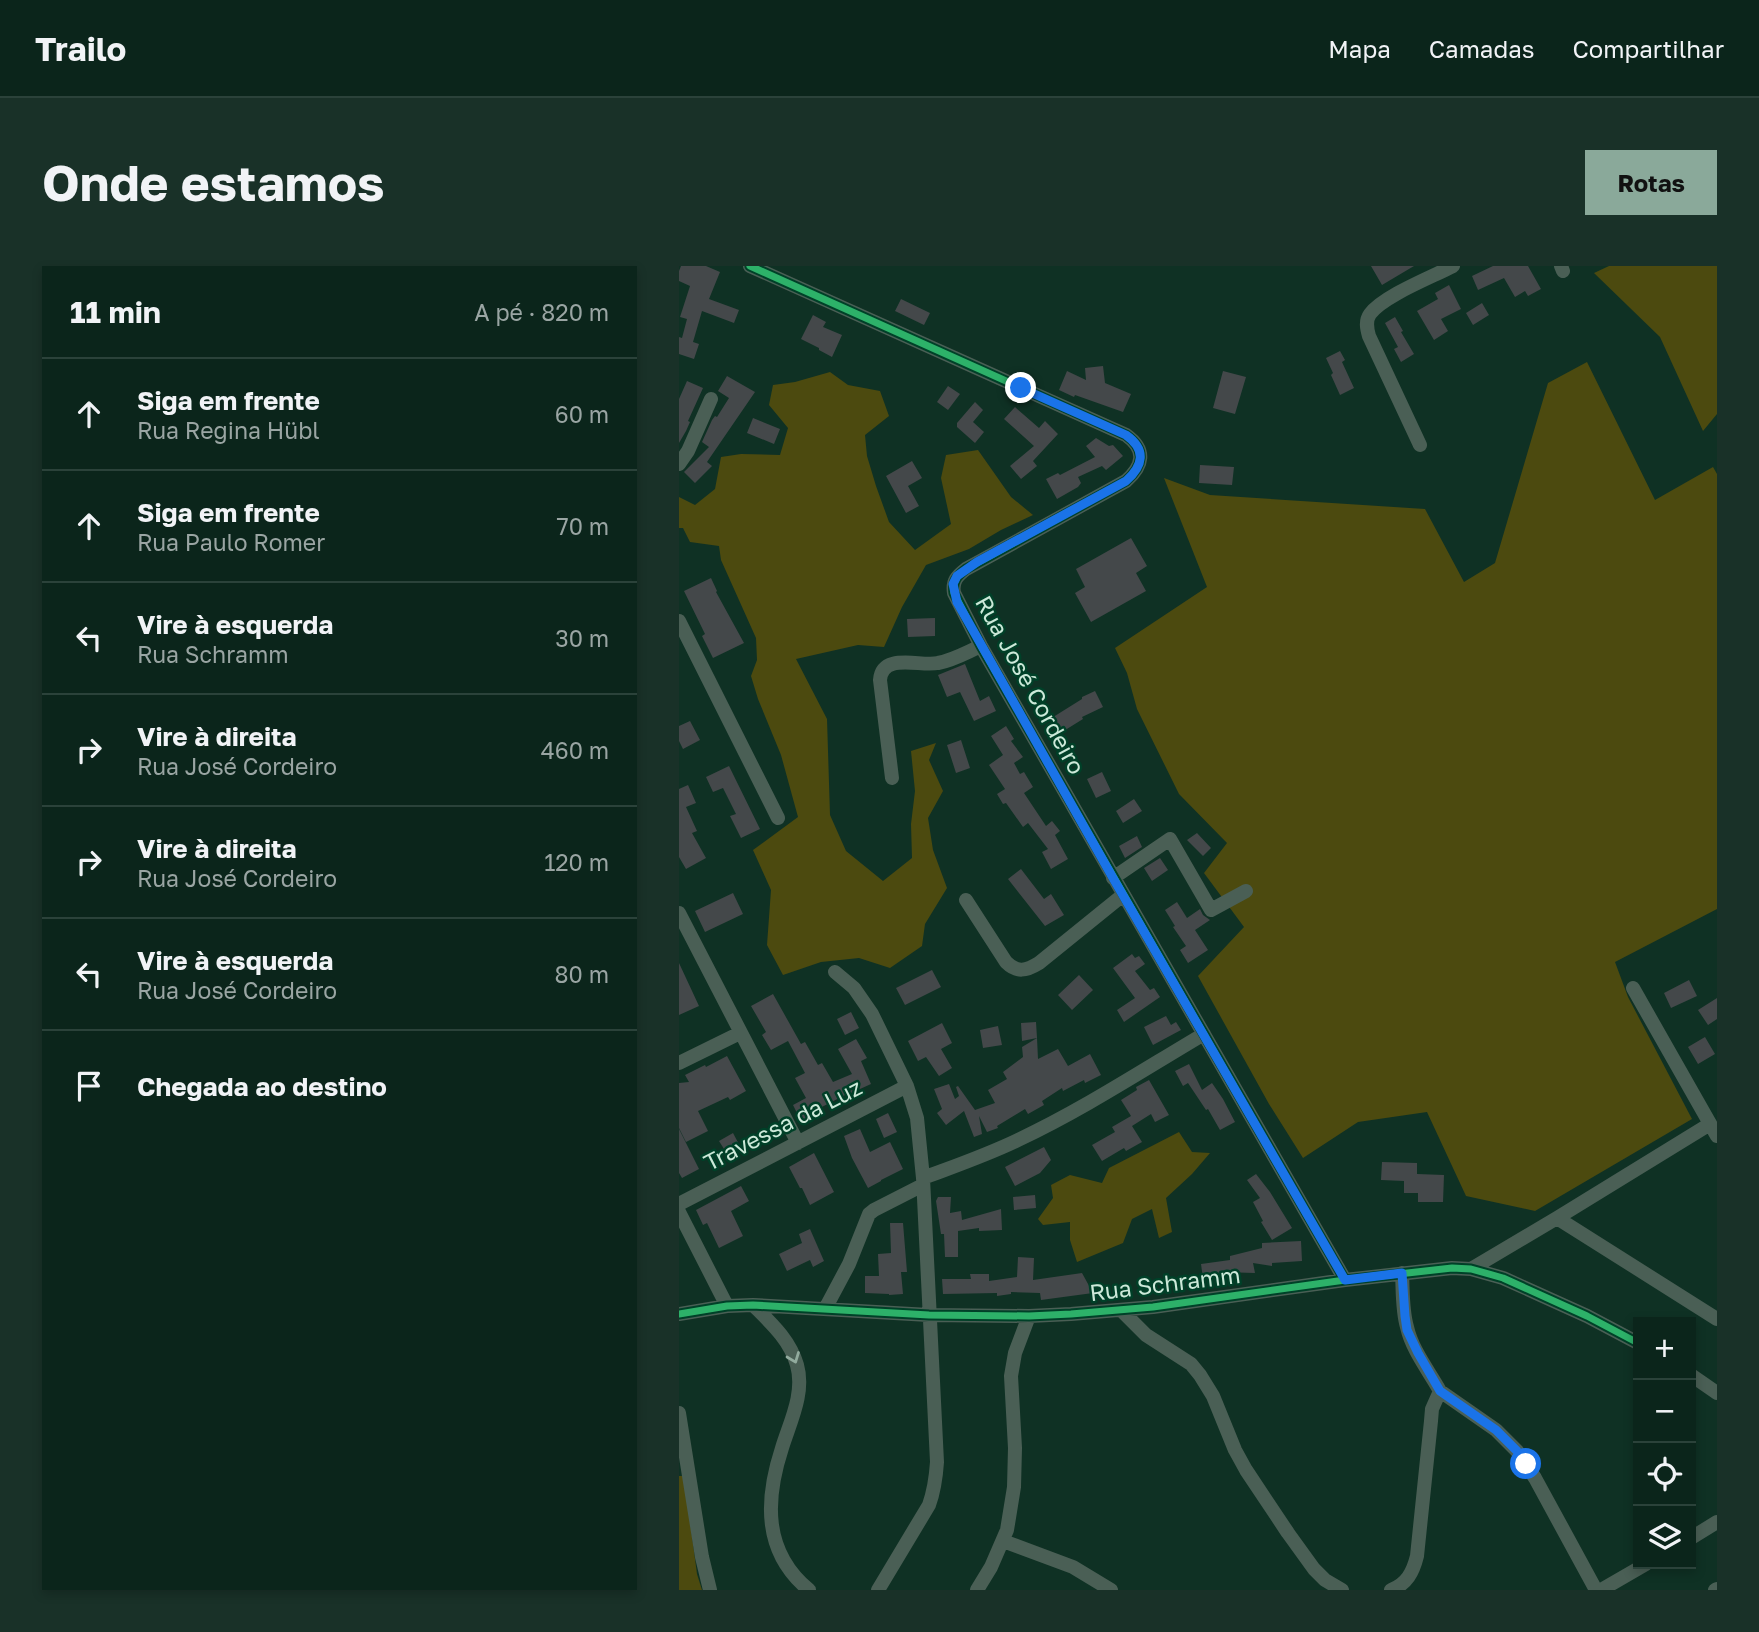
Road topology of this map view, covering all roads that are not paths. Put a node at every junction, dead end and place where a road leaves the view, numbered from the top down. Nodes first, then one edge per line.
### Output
1 (750, 266) edge
2 (1453, 266) edge
3 (711, 399) dead end
4 (1420, 445) dead end
5 (679, 464) edge
6 (679, 621) edge
7 (981, 646) junction
8 (892, 778) dead end
9 (778, 818) dead end
10 (1113, 878) junction
11 (1245, 891) dead end
12 (1123, 895) junction
13 (966, 900) dead end
14 (679, 913) edge
15 (835, 972) dead end
16 (1633, 988) dead end
17 (740, 1034) junction
18 (1204, 1034) junction
19 (679, 1063) edge
20 (908, 1086) junction
21 (1714, 1130) edge
22 (798, 1143) junction
23 (923, 1181) junction
24 (679, 1204) edge
25 (679, 1212) edge
26 (1557, 1218) junction
27 (1471, 1269) junction
28 (1402, 1273) junction
29 (1345, 1280) junction
30 (753, 1305) junction
31 (727, 1306) junction
32 (825, 1309) junction
33 (1121, 1310) junction
34 (679, 1314) edge
35 (929, 1315) junction
36 (1029, 1316) junction
37 (1717, 1319) edge
38 (1633, 1340) edge
39 (1696, 1378) edge
40 (1440, 1391) junction
41 (1717, 1393) edge
42 (679, 1413) edge
43 (1717, 1522) edge
44 (1696, 1535) edge
45 (1003, 1541) junction
46 (1637, 1569) edge
47 (1396, 1589) edge
48 (710, 1590) edge
49 (809, 1590) edge
50 (878, 1590) edge
51 (977, 1590) edge
52 (1111, 1590) edge
53 (1342, 1590) edge
54 (1599, 1590) edge

1 - 7 street, Rua José Cordeiro
2 - 4 street
3 - 5 street
6 - 9 street
7 - 8 street
7 - 10 street, Rua José Cordeiro
10 - 11 street
10 - 12 street, Rua José Cordeiro
12 - 13 street
12 - 18 street, Rua José Cordeiro
14 - 17 street
15 - 20 street
16 - 21 street
17 - 19 street
17 - 22 street
18 - 23 street
18 - 29 street, Rua José Cordeiro
20 - 22 street, Travessa da Luz
20 - 23 street
21 - 26 street
22 - 24 street, Travessa da Luz
23 - 32 street
23 - 35 street
25 - 31 street
26 - 27 street
26 - 37 street
27 - 28 street, Rua Schramm
27 - 38 street, Rua Schramm
28 - 29 street, Rua Schramm
28 - 40 street
29 - 33 street, Rua Schramm
30 - 31 street, Rua Schramm
30 - 32 street, Rua Schramm
30 -> 49 street
31 - 34 street, Rua Schramm
32 - 35 street, Rua Schramm
33 - 36 street, Rua Schramm
33 - 53 street
35 - 36 street, Rua Schramm
35 - 50 street
36 - 45 street
39 - 41 street
40 - 47 street
40 - 54 street
42 - 48 street
43 - 44 street
45 - 51 street
45 - 52 street
46 - 54 street

